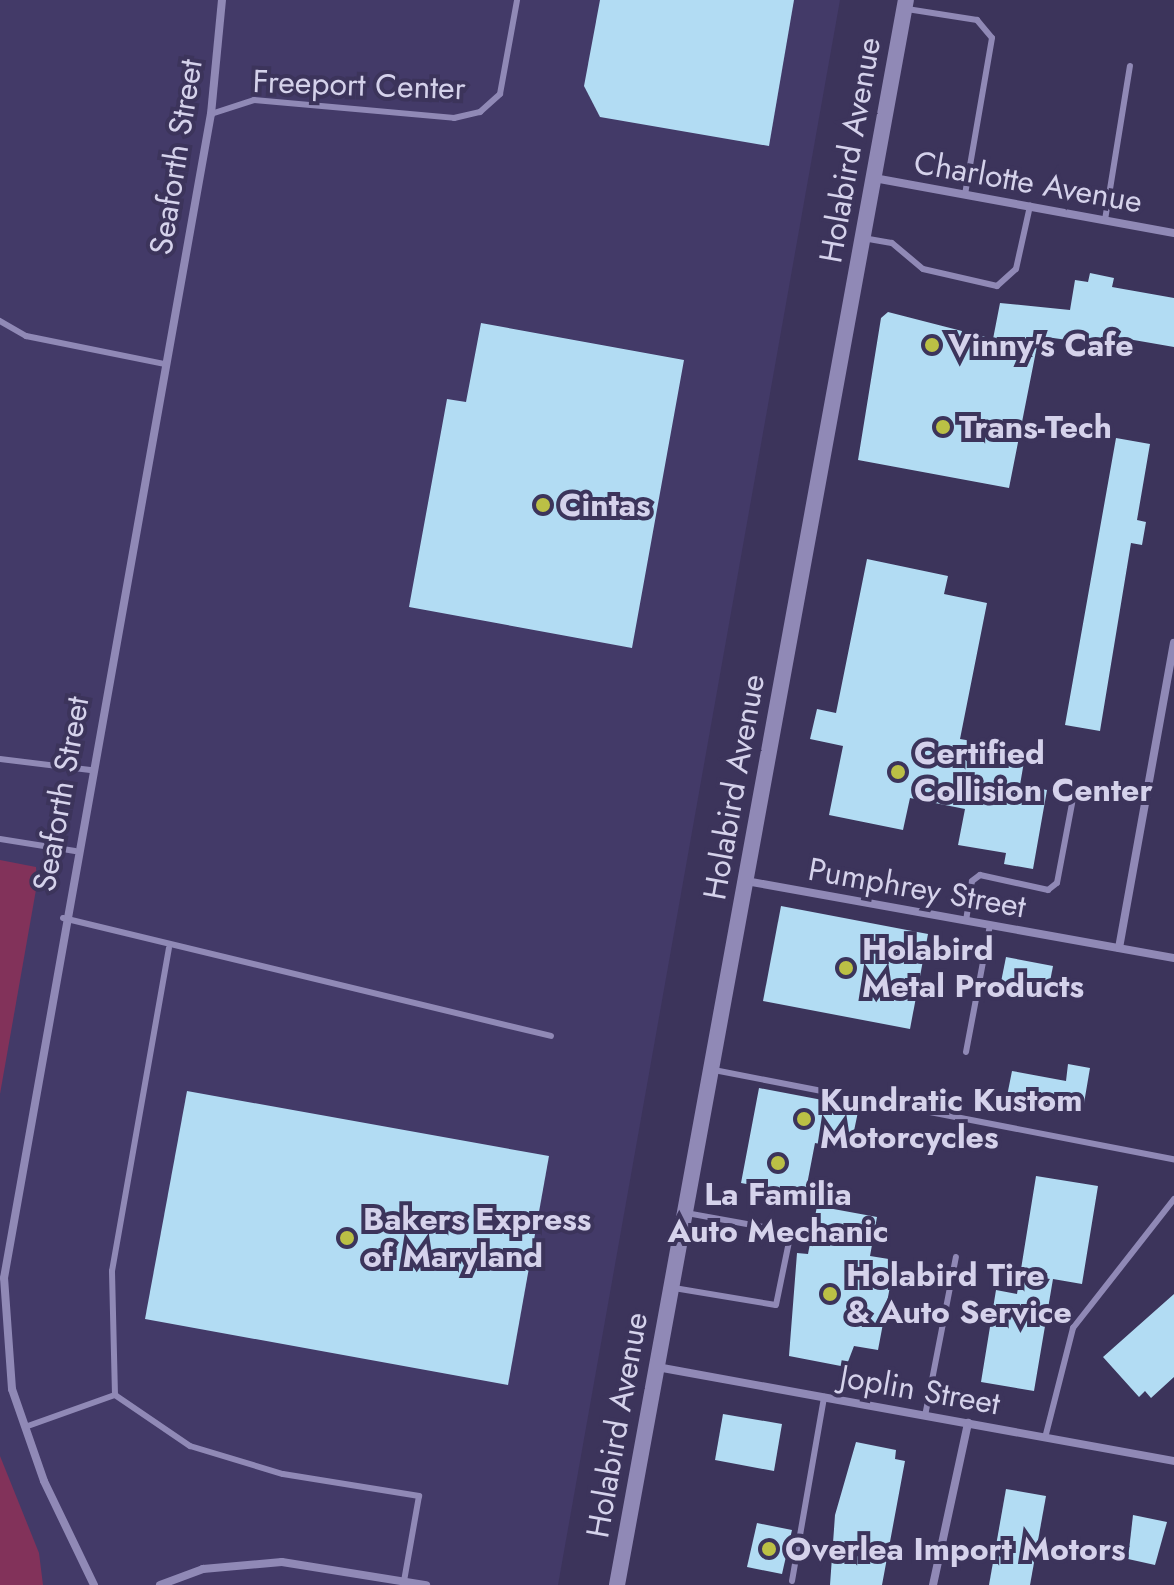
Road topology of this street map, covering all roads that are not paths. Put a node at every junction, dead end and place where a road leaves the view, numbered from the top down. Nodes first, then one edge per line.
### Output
1 (222, 0) edge
2 (517, 0) edge
3 (905, 4) edge
4 (1130, 66) dead end
5 (211, 114) junction
6 (874, 178) junction
7 (965, 195) junction
8 (1030, 206) junction
9 (1105, 220) junction
10 (1174, 233) edge
11 (863, 238) junction
12 (0, 321) edge
13 (165, 364) junction
14 (1174, 643) edge
15 (0, 759) edge
16 (90, 770) junction
17 (1074, 793) dead end
18 (0, 839) edge
19 (75, 851) junction
20 (746, 881) junction
21 (63, 918) junction
22 (966, 921) junction
23 (990, 925) junction
24 (169, 948) junction
25 (1119, 948) junction
26 (1174, 958) edge
27 (551, 1036) dead end
28 (966, 1052) dead end
29 (711, 1069) junction
30 (1174, 1159) edge
31 (1174, 1199) edge
32 (685, 1213) junction
33 (956, 1257) dead end
34 (670, 1287) junction
35 (657, 1367) junction
36 (115, 1395) junction
37 (824, 1397) junction
38 (925, 1416) junction
39 (968, 1423) junction
40 (25, 1427) junction
41 (1045, 1438) junction
42 (1174, 1461) edge
43 (404, 1581) junction
44 (792, 1581) dead end
45 (94, 1585) edge
46 (160, 1585) edge
47 (426, 1585) edge
48 (617, 1585) edge
49 (933, 1585) edge

1 - 5 street, Seaforth Street
2 - 5 lane, Freeport Center
3 - 6 main road, Holabird Avenue
3 - 7 lane
4 - 9 lane
5 - 13 street, Seaforth Street
6 - 7 street, Charlotte Avenue
6 - 11 main road, Holabird Avenue
7 - 8 street, Charlotte Avenue
8 - 9 street, Charlotte Avenue
8 - 11 lane
9 - 10 street, Charlotte Avenue
11 - 20 main road, Holabird Avenue
12 - 13 lane
13 - 16 street, Seaforth Street
14 - 25 street
15 - 16 lane
16 - 19 street, Seaforth Street
17 - 22 lane
18 - 19 lane
19 - 21 street, Seaforth Street
20 - 22 street, Pumphrey Street
20 - 29 main road, Holabird Avenue
21 - 24 lane
21 - 40 street, Seaforth Street
22 - 23 street, Pumphrey Street
23 - 25 street, Pumphrey Street
23 - 28 lane
24 - 27 lane
24 - 36 lane
25 - 26 street, Pumphrey Street
29 - 30 lane
29 - 32 main road, Holabird Avenue
31 - 41 lane
32 - 34 main road, Holabird Avenue
32 - 34 lane
33 - 38 lane
34 - 35 main road, Holabird Avenue
35 - 37 street, Joplin Street
35 - 48 main road, Holabird Avenue
36 - 40 lane
36 - 43 lane
37 - 38 street, Joplin Street
37 - 44 lane
38 - 39 street, Joplin Street
39 - 41 street, Joplin Street
39 - 49 street
40 - 45 street, Seaforth Street
41 - 42 street, Joplin Street
43 - 46 street
43 - 47 street

